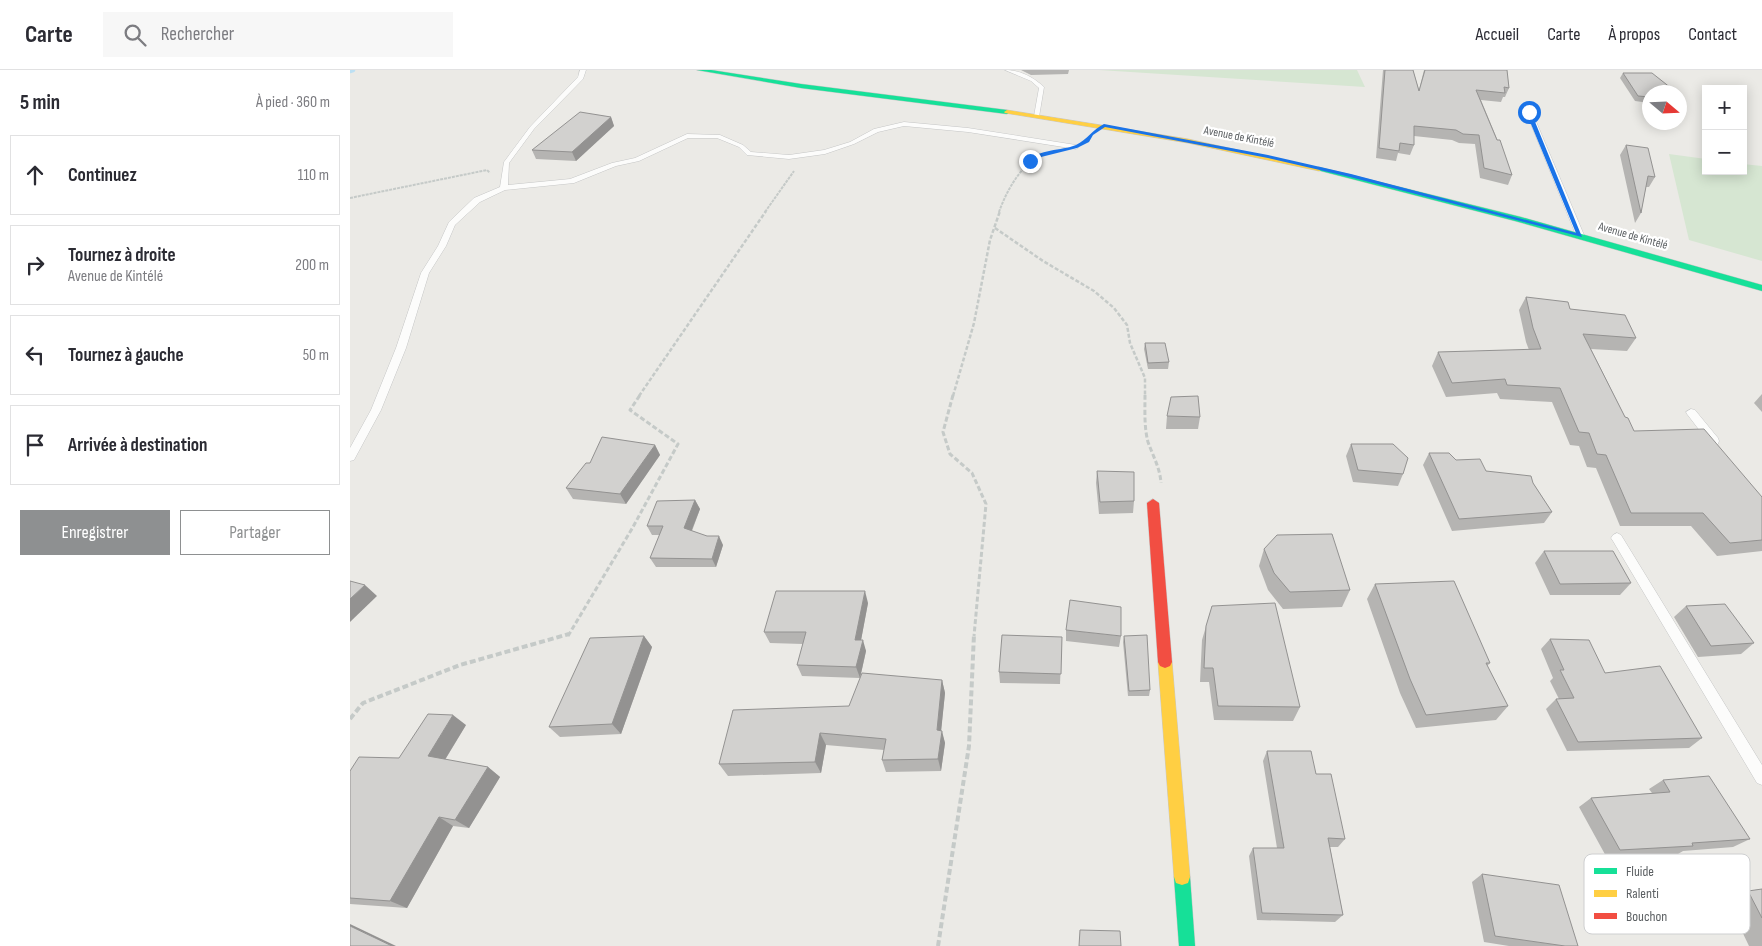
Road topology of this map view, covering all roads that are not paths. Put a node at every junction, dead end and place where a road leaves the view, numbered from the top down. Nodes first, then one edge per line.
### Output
1 (583, 70) edge
2 (700, 70) edge
3 (1008, 70) edge
4 (1529, 112) dead end
5 (1038, 116) junction
6 (1076, 147) dead end
7 (504, 188) junction
8 (1580, 235) junction
9 (1762, 288) edge
10 (1691, 412) dead end
11 (1720, 449) edge
12 (350, 457) edge
13 (1153, 503) dead end
14 (1617, 538) dead end
15 (1762, 778) edge
16 (1187, 946) edge

1 - 7 lane
2 - 5 main road, Avenue de Kintélé
3 - 5 lane
4 - 8 lane
5 - 8 main road, Avenue de Kintélé
6 - 7 lane
7 - 12 lane
8 - 9 main road, Avenue de Kintélé
10 - 11 lane
13 - 16 main road
14 - 15 lane

